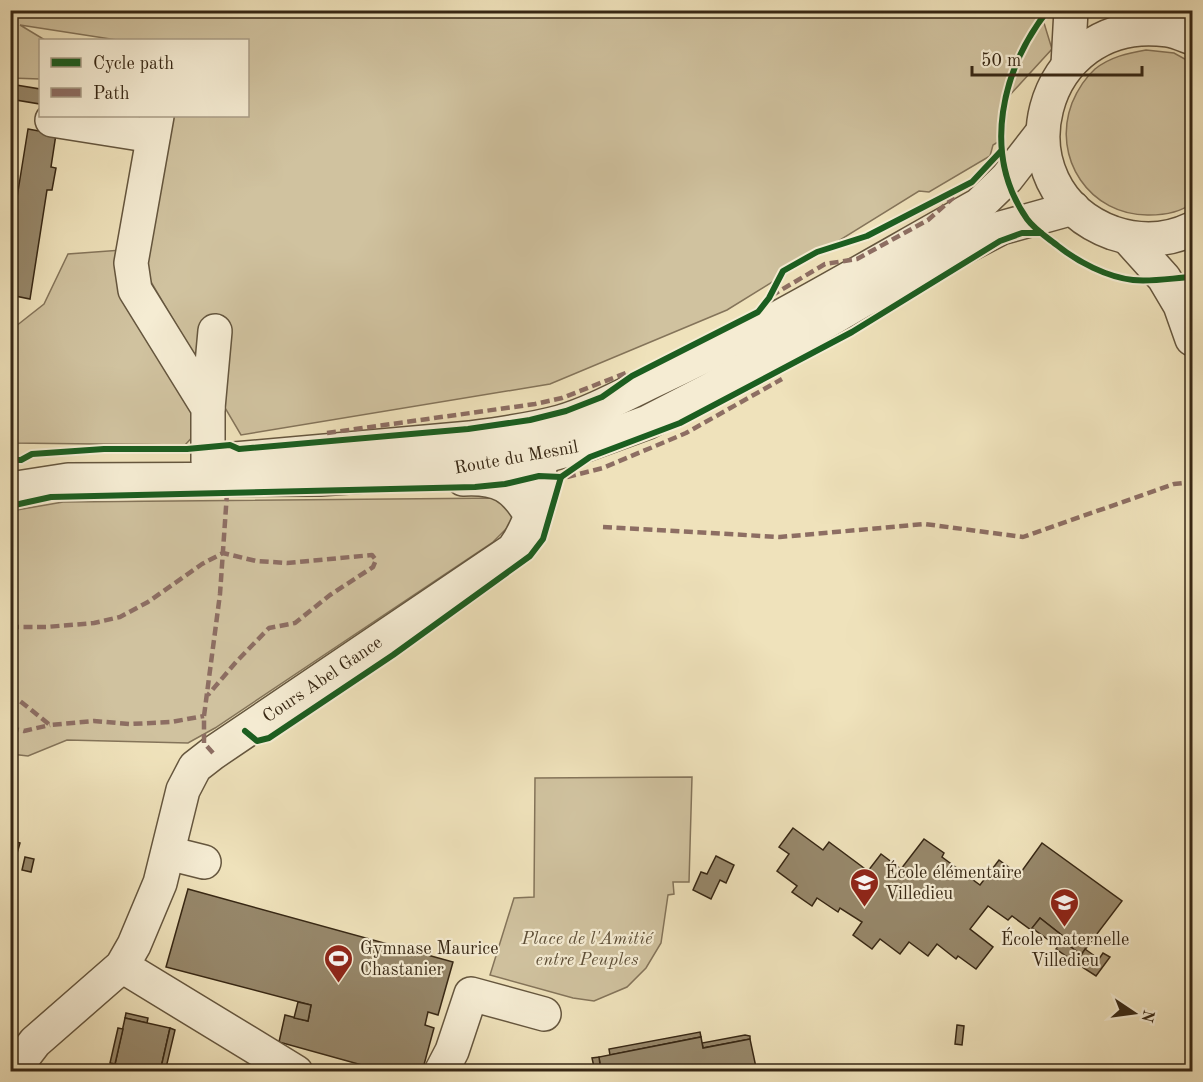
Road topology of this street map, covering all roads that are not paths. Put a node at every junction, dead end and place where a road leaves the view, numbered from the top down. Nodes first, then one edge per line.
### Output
1 (1071, 10) edge
2 (1170, 26) edge
3 (1068, 65) junction
4 (52, 120) dead end
5 (155, 126) edge
6 (1042, 133) junction
7 (1073, 208) junction
8 (1192, 229) edge
9 (1128, 238) junction
10 (214, 331) dead end
11 (1192, 339) edge
12 (690, 364) junction
13 (208, 408) junction
14 (511, 432) junction
15 (541, 457) junction
16 (208, 461) junction
17 (10, 468) edge
18 (320, 479) junction
19 (10, 489) edge
20 (532, 517) junction
21 (168, 853) junction
22 (204, 862) dead end
23 (122, 966) junction
24 (544, 1014) dead end
25 (12, 1071) edge
26 (296, 1071) edge
27 (441, 1071) edge

1 - 3 street
2 - 3 street
3 - 6 street
4 - 5 street
5 - 13 street
6 - 7 street
6 - 12 street, Route du Mesnil
7 - 9 street
7 - 15 street, Route du Mesnil
8 - 9 street
9 - 11 street
10 - 13 street
12 - 14 street, Route du Mesnil
12 - 15 street
13 - 16 street
14 - 15 street
14 - 16 street, Route du Mesnil
15 - 18 street, Route du Mesnil
15 - 20 street, Cours Abel Gance
16 - 17 street, Route du Mesnil
18 - 19 street, Route du Mesnil
18 - 20 street
20 - 21 street, Cours Abel Gance
21 - 22 street
21 - 23 street, Cours Abel Gance
23 - 25 street, Cours Abel Gance
23 - 26 street
24 - 27 street

